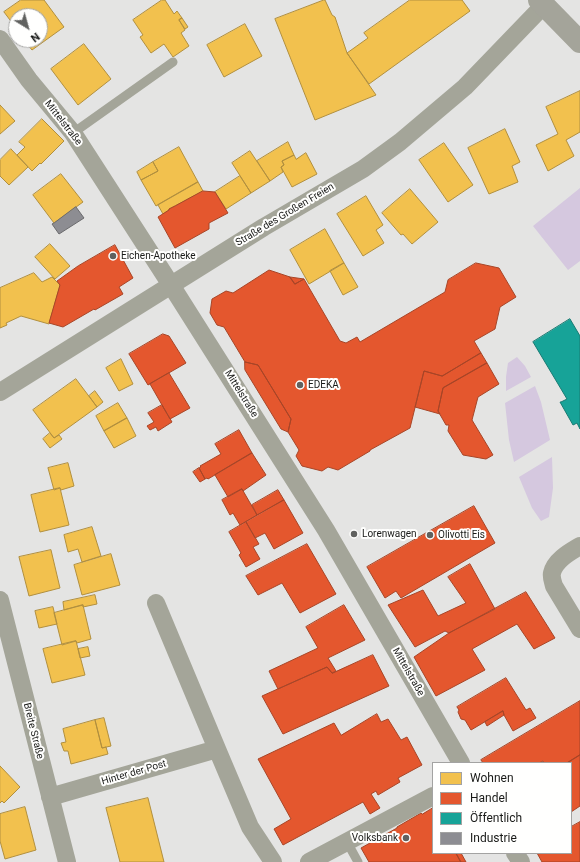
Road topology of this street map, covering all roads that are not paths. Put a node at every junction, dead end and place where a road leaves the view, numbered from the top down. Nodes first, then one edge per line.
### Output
1 (541, 2) edge
2 (0, 39) edge
3 (580, 42) edge
4 (173, 62) dead end
5 (73, 133) junction
6 (171, 285) junction
7 (0, 392) edge
8 (580, 546) edge
9 (0, 600) edge
10 (156, 603) dead end
11 (580, 630) edge
12 (217, 749) junction
13 (460, 762) edge
14 (50, 797) junction
15 (432, 797) edge
16 (347, 842) junction
17 (67, 862) edge
18 (273, 862) edge
19 (309, 862) edge
20 (358, 862) edge

1 - 3 main road
1 - 6 street, Straße des Großen Freien
2 - 5 street, Mittelstraße
4 - 5 lane
5 - 6 street, Mittelstraße
6 - 7 street, Straße des Großen Freien
6 - 13 street, Mittelstraße
8 - 11 street
9 - 14 street, Breite Straße
10 - 12 street
12 - 14 street, Hinter der Post
12 - 18 street
14 - 17 street, Breite Straße
15 - 16 street
16 - 19 street
16 - 20 lane

